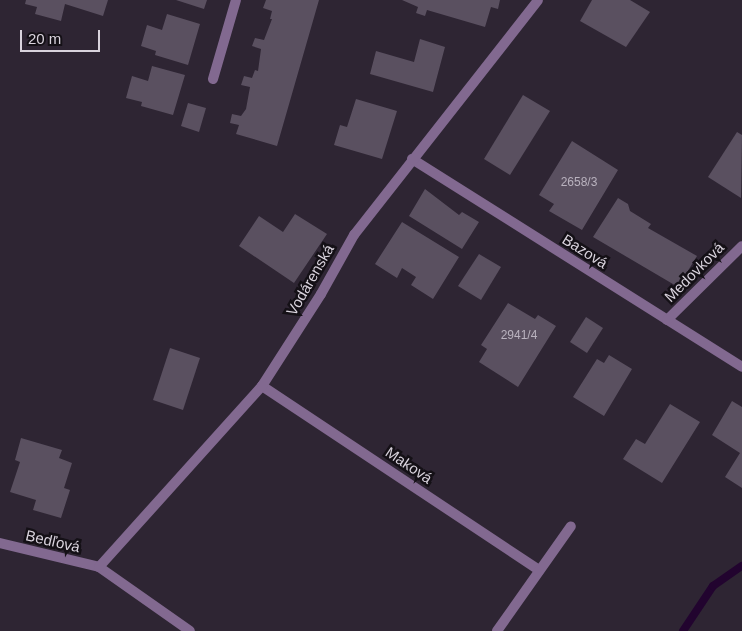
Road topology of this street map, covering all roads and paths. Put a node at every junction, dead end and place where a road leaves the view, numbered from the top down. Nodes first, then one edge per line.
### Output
1 (236, 0) edge
2 (538, 0) edge
3 (213, 79) dead end
4 (412, 159) junction
5 (742, 246) edge
6 (667, 320) junction
7 (742, 367) edge
8 (262, 386) junction
9 (571, 526) dead end
10 (0, 544) edge
11 (99, 567) junction
12 (540, 570) junction
13 (190, 631) edge
14 (497, 631) edge

1 - 3 street
2 - 4 street, Vodárenská
4 - 6 street, Bazová
4 - 8 street, Vodárenská
5 - 6 street, Medovková
6 - 7 street, Bazová
8 - 11 street, Vodárenská
8 - 12 street, Maková
9 - 12 street
10 - 11 street, Bedľová
11 - 13 street
12 - 14 street

